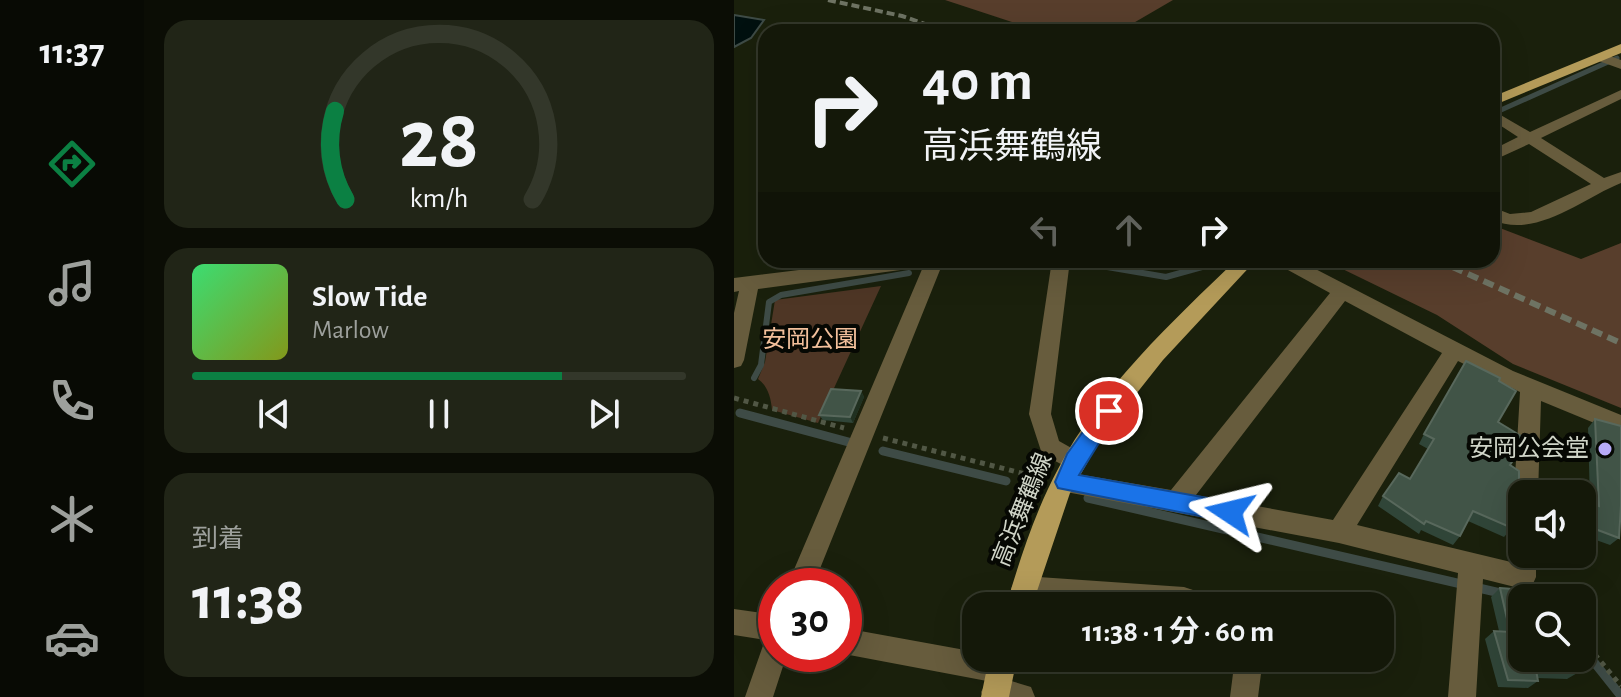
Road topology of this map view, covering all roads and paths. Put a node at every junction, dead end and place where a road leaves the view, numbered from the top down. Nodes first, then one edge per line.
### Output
1 (1615, 58) edge
2 (1621, 94) edge
3 (1500, 99) edge
4 (1500, 119) edge
5 (1530, 139) junction
6 (1500, 152) edge
7 (1621, 177) edge
8 (1601, 183) junction
9 (1500, 216) edge
10 (803, 268) edge
11 (930, 268) edge
12 (1060, 268) edge
13 (1239, 268) edge
14 (1298, 268) edge
15 (742, 284) edge
16 (1342, 291) junction
17 (1455, 350) junction
18 (734, 360) edge
19 (1531, 387) junction
20 (734, 398) edge
21 (1621, 425) edge
22 (865, 433) junction
23 (1070, 471) junction
24 (1527, 480) edge
25 (1176, 502) junction
26 (1339, 532) junction
27 (1471, 567) junction
28 (808, 568) edge
29 (1523, 568) edge
30 (1023, 592) edge
31 (734, 622) edge
32 (758, 625) edge
33 (862, 646) edge
34 (1596, 656) edge
35 (767, 672) edge
36 (1247, 672) edge
37 (1003, 683) edge
38 (1621, 686) edge
39 (759, 697) edge
40 (1244, 697) edge
41 (1462, 697) edge

1 - 3 main road
2 - 5 street
4 - 5 street
5 - 6 street
5 - 8 street
7 - 8 street
8 - 9 street
10 - 15 street
11 - 22 street
12 - 23 street
13 - 23 main road, 高浜舞鶴線
14 - 16 street
15 - 18 street
16 - 17 street
16 - 25 street
17 - 19 street
17 - 26 street
19 - 21 street
19 - 24 street
20 - 22 path
22 - 23 path
22 - 28 street
23 - 25 street
23 - 30 main road, 高浜舞鶴線
25 - 26 street
26 - 27 street
27 - 29 street
27 - 41 street
31 - 32 street
33 - 37 street
34 - 38 path
35 - 39 street
36 - 40 street

